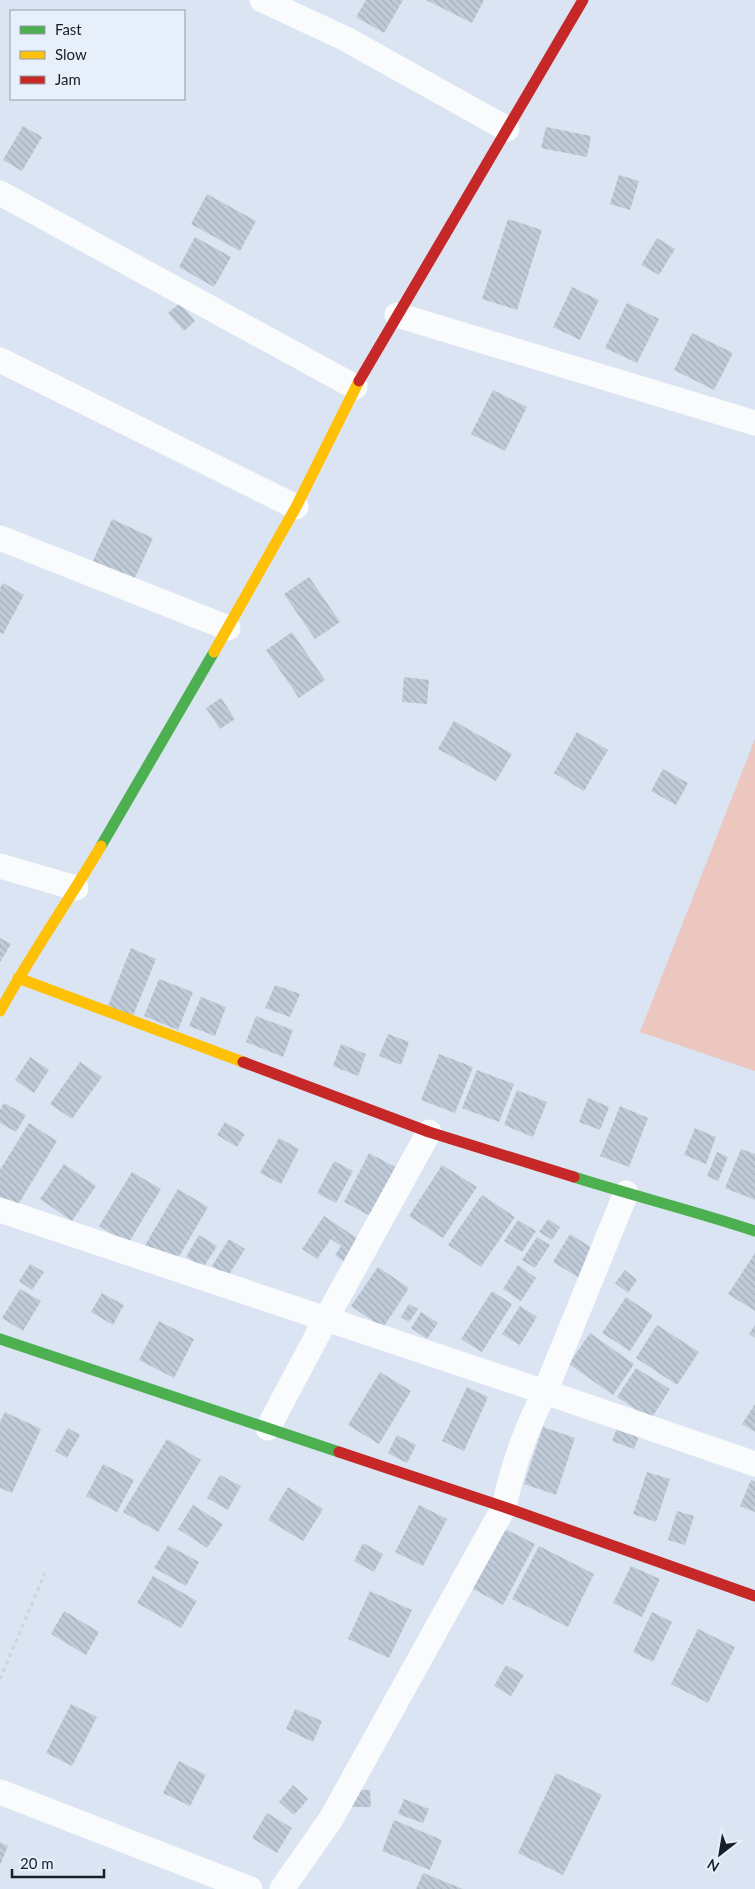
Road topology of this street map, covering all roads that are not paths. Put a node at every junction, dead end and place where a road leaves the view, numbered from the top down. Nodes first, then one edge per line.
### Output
1 (262, 0) edge
2 (583, 0) edge
3 (507, 129) junction
4 (0, 193) edge
5 (397, 315) junction
6 (0, 360) edge
7 (355, 386) junction
8 (755, 423) edge
9 (296, 507) junction
10 (0, 538) edge
11 (228, 628) junction
12 (0, 866) edge
13 (76, 888) junction
14 (18, 978) junction
15 (0, 1011) edge
16 (430, 1132) junction
17 (626, 1193) junction
18 (0, 1210) edge
19 (755, 1231) edge
20 (326, 1319) junction
21 (0, 1339) edge
22 (544, 1392) junction
23 (268, 1428) junction
24 (755, 1464) edge
25 (504, 1507) junction
26 (755, 1596) edge
27 (0, 1792) edge
28 (250, 1889) edge
29 (282, 1889) edge

1 - 3 street
2 - 3 street
3 - 5 street
4 - 7 street
5 - 7 street
5 - 8 street
6 - 9 street
7 - 9 street
9 - 11 street
10 - 11 street
11 - 13 street
12 - 13 street
13 - 14 street
14 - 15 street
14 - 16 street
16 - 17 street
16 - 20 street
17 - 19 street
17 - 22 street
18 - 20 street
20 - 22 street
20 - 23 street
21 - 23 street
22 - 24 street
22 - 25 street
23 - 25 street
25 - 26 street
25 - 29 street
27 - 28 street

